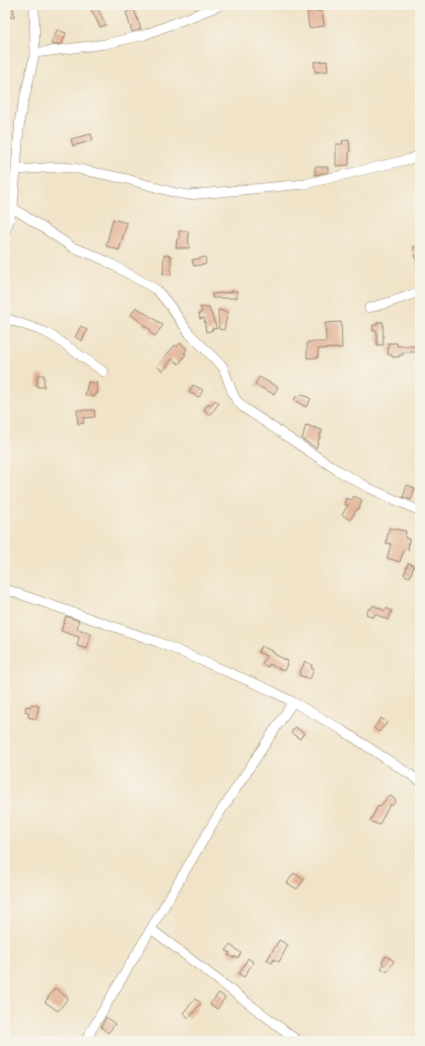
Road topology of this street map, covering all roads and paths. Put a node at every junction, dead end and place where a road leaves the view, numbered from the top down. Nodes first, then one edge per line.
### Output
1 (34, 5) edge
2 (221, 5) edge
3 (35, 53) junction
4 (420, 155) edge
5 (16, 170) junction
6 (13, 208) junction
7 (5, 233) edge
8 (420, 292) edge
9 (369, 308) dead end
10 (5, 318) edge
11 (104, 372) dead end
12 (420, 511) edge
13 (5, 589) edge
14 (292, 702) junction
15 (420, 781) edge
16 (151, 929) junction
17 (85, 1041) edge
18 (298, 1041) edge

1 - 3 street
2 - 3 street
3 - 5 street
4 - 5 street
5 - 6 street
6 - 7 street
6 - 12 street
8 - 9 street
10 - 11 street
13 - 14 street
14 - 15 street
14 - 16 street
16 - 17 street
16 - 18 street

